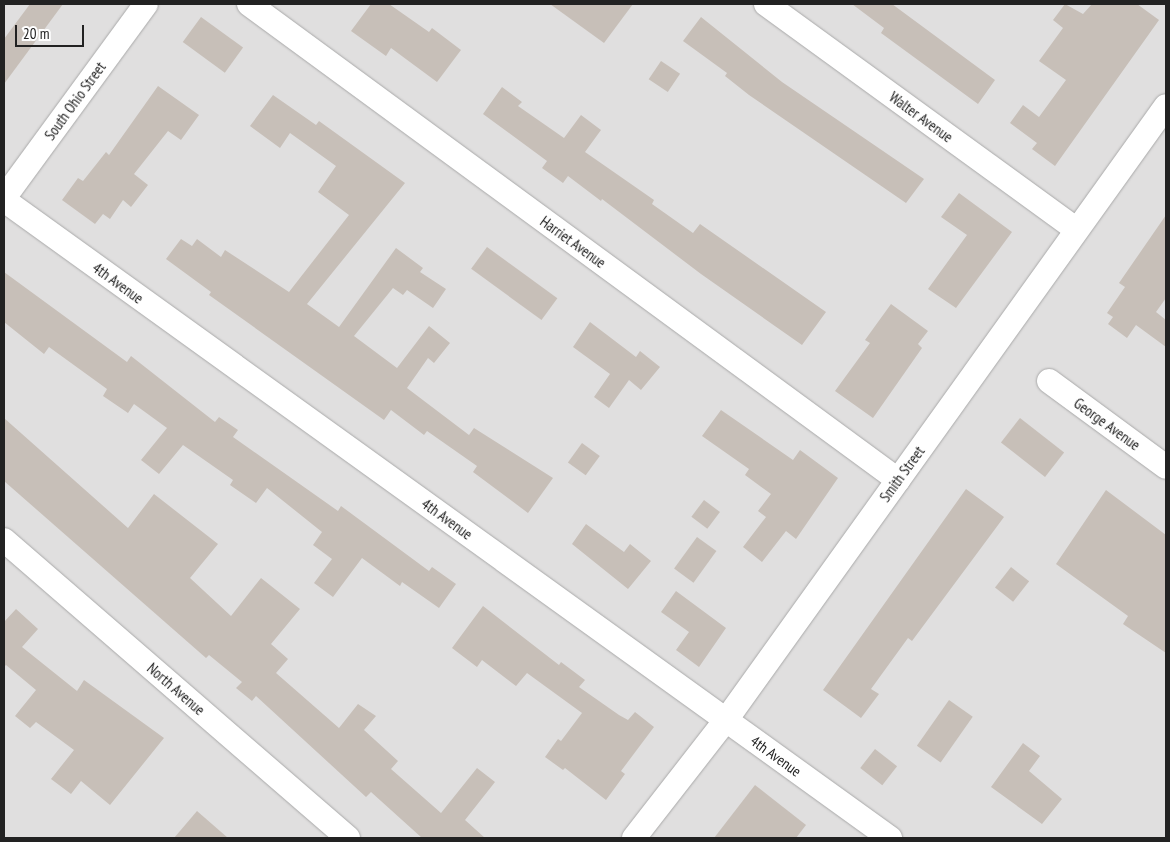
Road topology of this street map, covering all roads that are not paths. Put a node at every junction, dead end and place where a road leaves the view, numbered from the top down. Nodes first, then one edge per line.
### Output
1 (146, 4) edge
2 (249, 4) edge
3 (766, 4) edge
4 (1166, 106) edge
5 (4, 199) edge
6 (1077, 230) junction
7 (1049, 381) dead end
8 (1166, 468) edge
9 (898, 480) junction
10 (4, 540) edge
11 (726, 720) junction
12 (348, 838) edge
13 (634, 838) edge
14 (890, 838) edge

1 - 5 street, South Ohio Street
2 - 9 street, Harriet Avenue
3 - 6 street, Walter Avenue
4 - 6 street, Smith Street
5 - 11 street, 4th Avenue
6 - 9 street, Smith Street
7 - 8 street, George Avenue
9 - 11 street, Smith Street
10 - 12 street, North Avenue
11 - 13 street, Smith Street
11 - 14 street, 4th Avenue

